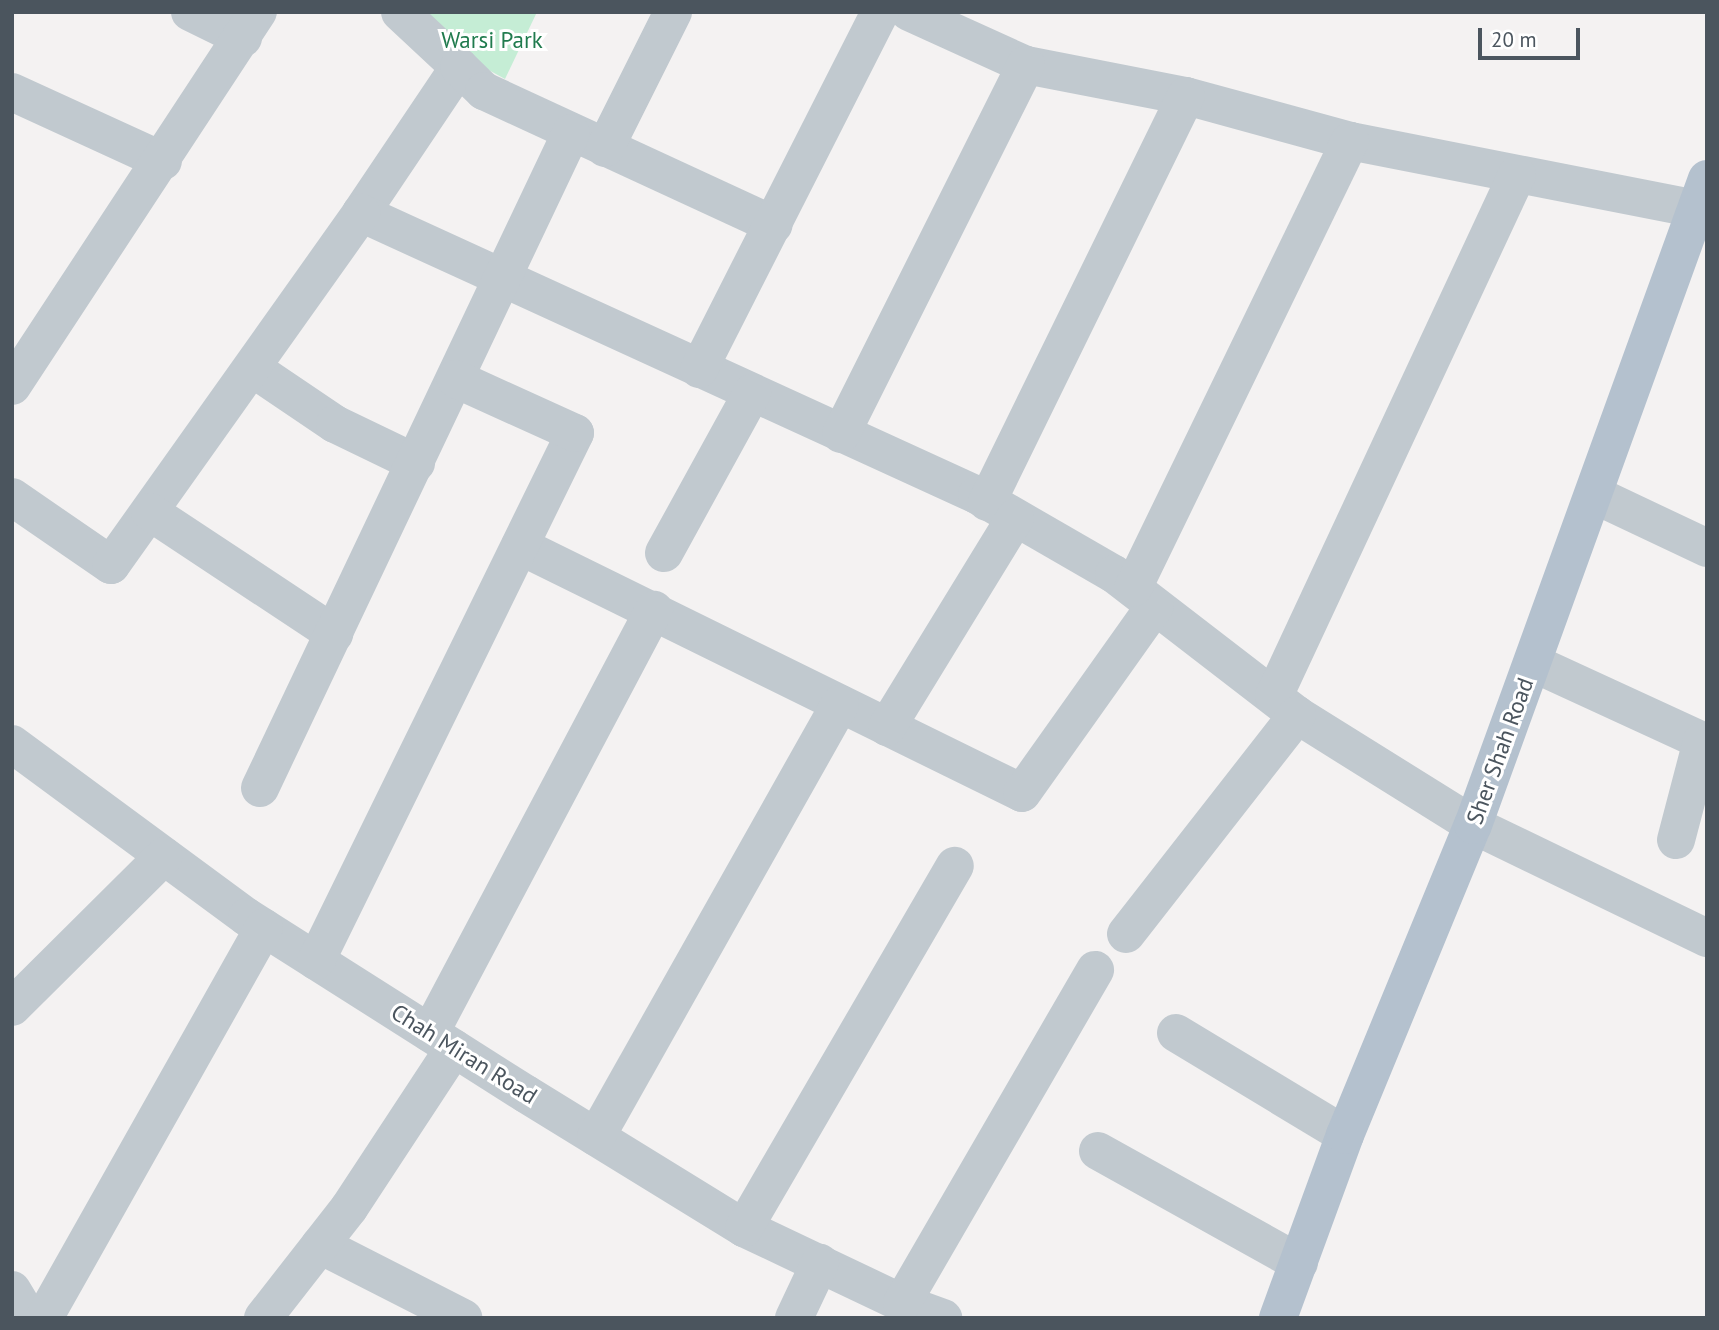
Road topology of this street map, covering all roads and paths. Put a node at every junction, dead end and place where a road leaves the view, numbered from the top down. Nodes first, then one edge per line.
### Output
1 (190, 12) edge
2 (400, 12) edge
3 (673, 12) edge
4 (880, 12) edge
5 (909, 12) edge
6 (250, 25) edge
7 (963, 25) edge
8 (1026, 65) junction
9 (459, 67) junction
10 (12, 92) edge
11 (1186, 96) junction
12 (588, 141) junction
13 (1350, 141) junction
14 (163, 161) junction
15 (1517, 175) junction
16 (1702, 194) edge
17 (360, 213) junction
18 (774, 225) junction
19 (504, 280) junction
20 (252, 369) junction
21 (699, 369) junction
22 (456, 379) junction
23 (12, 386) edge
24 (752, 393) junction
25 (841, 434) junction
26 (416, 463) junction
27 (1595, 495) junction
28 (12, 497) edge
29 (1001, 510) junction
30 (150, 512) junction
31 (520, 546) junction
32 (1707, 548) edge
33 (664, 553) dead end
34 (1144, 597) junction
35 (654, 610) junction
36 (334, 634) junction
37 (1533, 663) junction
38 (840, 704) junction
39 (1285, 706) junction
40 (887, 727) junction
41 (1705, 742) edge
42 (12, 744) edge
43 (260, 788) dead end
44 (1473, 825) junction
45 (1676, 839) dead end
46 (164, 856) junction
47 (955, 866) dead end
48 (264, 928) junction
49 (1126, 933) dead end
50 (1707, 938) edge
51 (316, 961) junction
52 (1095, 970) dead end
53 (12, 1007) edge
54 (1176, 1034) dead end
55 (442, 1040) junction
56 (1345, 1135) junction
57 (596, 1137) junction
58 (1098, 1151) dead end
59 (744, 1227) junction
60 (320, 1245) junction
61 (1298, 1263) junction
62 (820, 1264) junction
63 (12, 1290) edge
64 (902, 1303) junction
65 (29, 1318) edge
66 (44, 1318) edge
67 (263, 1318) edge
68 (463, 1318) edge
69 (794, 1318) edge
70 (943, 1318) edge
71 (1279, 1318) edge

1 - 6 street
2 - 9 street
3 - 12 street
4 - 18 street
5 - 7 street
6 - 14 street
7 - 8 street
8 - 11 street
8 - 25 street
9 - 12 street
9 - 17 street
10 - 14 street
11 - 13 street
11 - 29 street
12 - 18 street
12 - 19 street
13 - 15 street
13 - 34 street
14 - 23 street
15 - 16 street
15 - 39 street
16 - 27 main road, Sher Shah Road
17 - 19 street
17 - 20 street
18 - 21 street
19 - 21 street
19 - 22 street
20 - 26 street
20 - 30 street
21 - 24 street
22 - 26 street
22 - 31 street
24 - 25 street
24 - 33 street
25 - 29 street
26 - 36 street
27 - 32 street
27 - 37 main road, Sher Shah Road
28 - 30 street
29 - 34 street
29 - 40 street
30 - 36 street
31 - 35 street
31 - 51 street
34 - 39 street
34 - 40 street
35 - 38 street
35 - 55 street
36 - 43 street
37 - 41 street
37 - 44 main road, Sher Shah Road
38 - 40 street
38 - 57 street
39 - 44 street
39 - 49 street
41 - 45 street
42 - 46 street, Chah Miran Road
44 - 50 street
44 - 56 main road, Sher Shah Road
46 - 48 street, Chah Miran Road
46 - 53 street
47 - 59 street
48 - 51 street, Chah Miran Road
48 - 66 street
51 - 55 street, Chah Miran Road
52 - 64 street
54 - 56 street
55 - 57 street, Chah Miran Road
55 - 60 street
56 - 61 main road, Sher Shah Road
57 - 59 street, Chah Miran Road
58 - 61 street
59 - 62 street, Chah Miran Road
60 - 67 street
60 - 68 street
61 - 71 main road, Sher Shah Road
62 - 64 street, Chah Miran Road
62 - 69 street
63 - 65 street
64 - 70 street, Chah Miran Road

